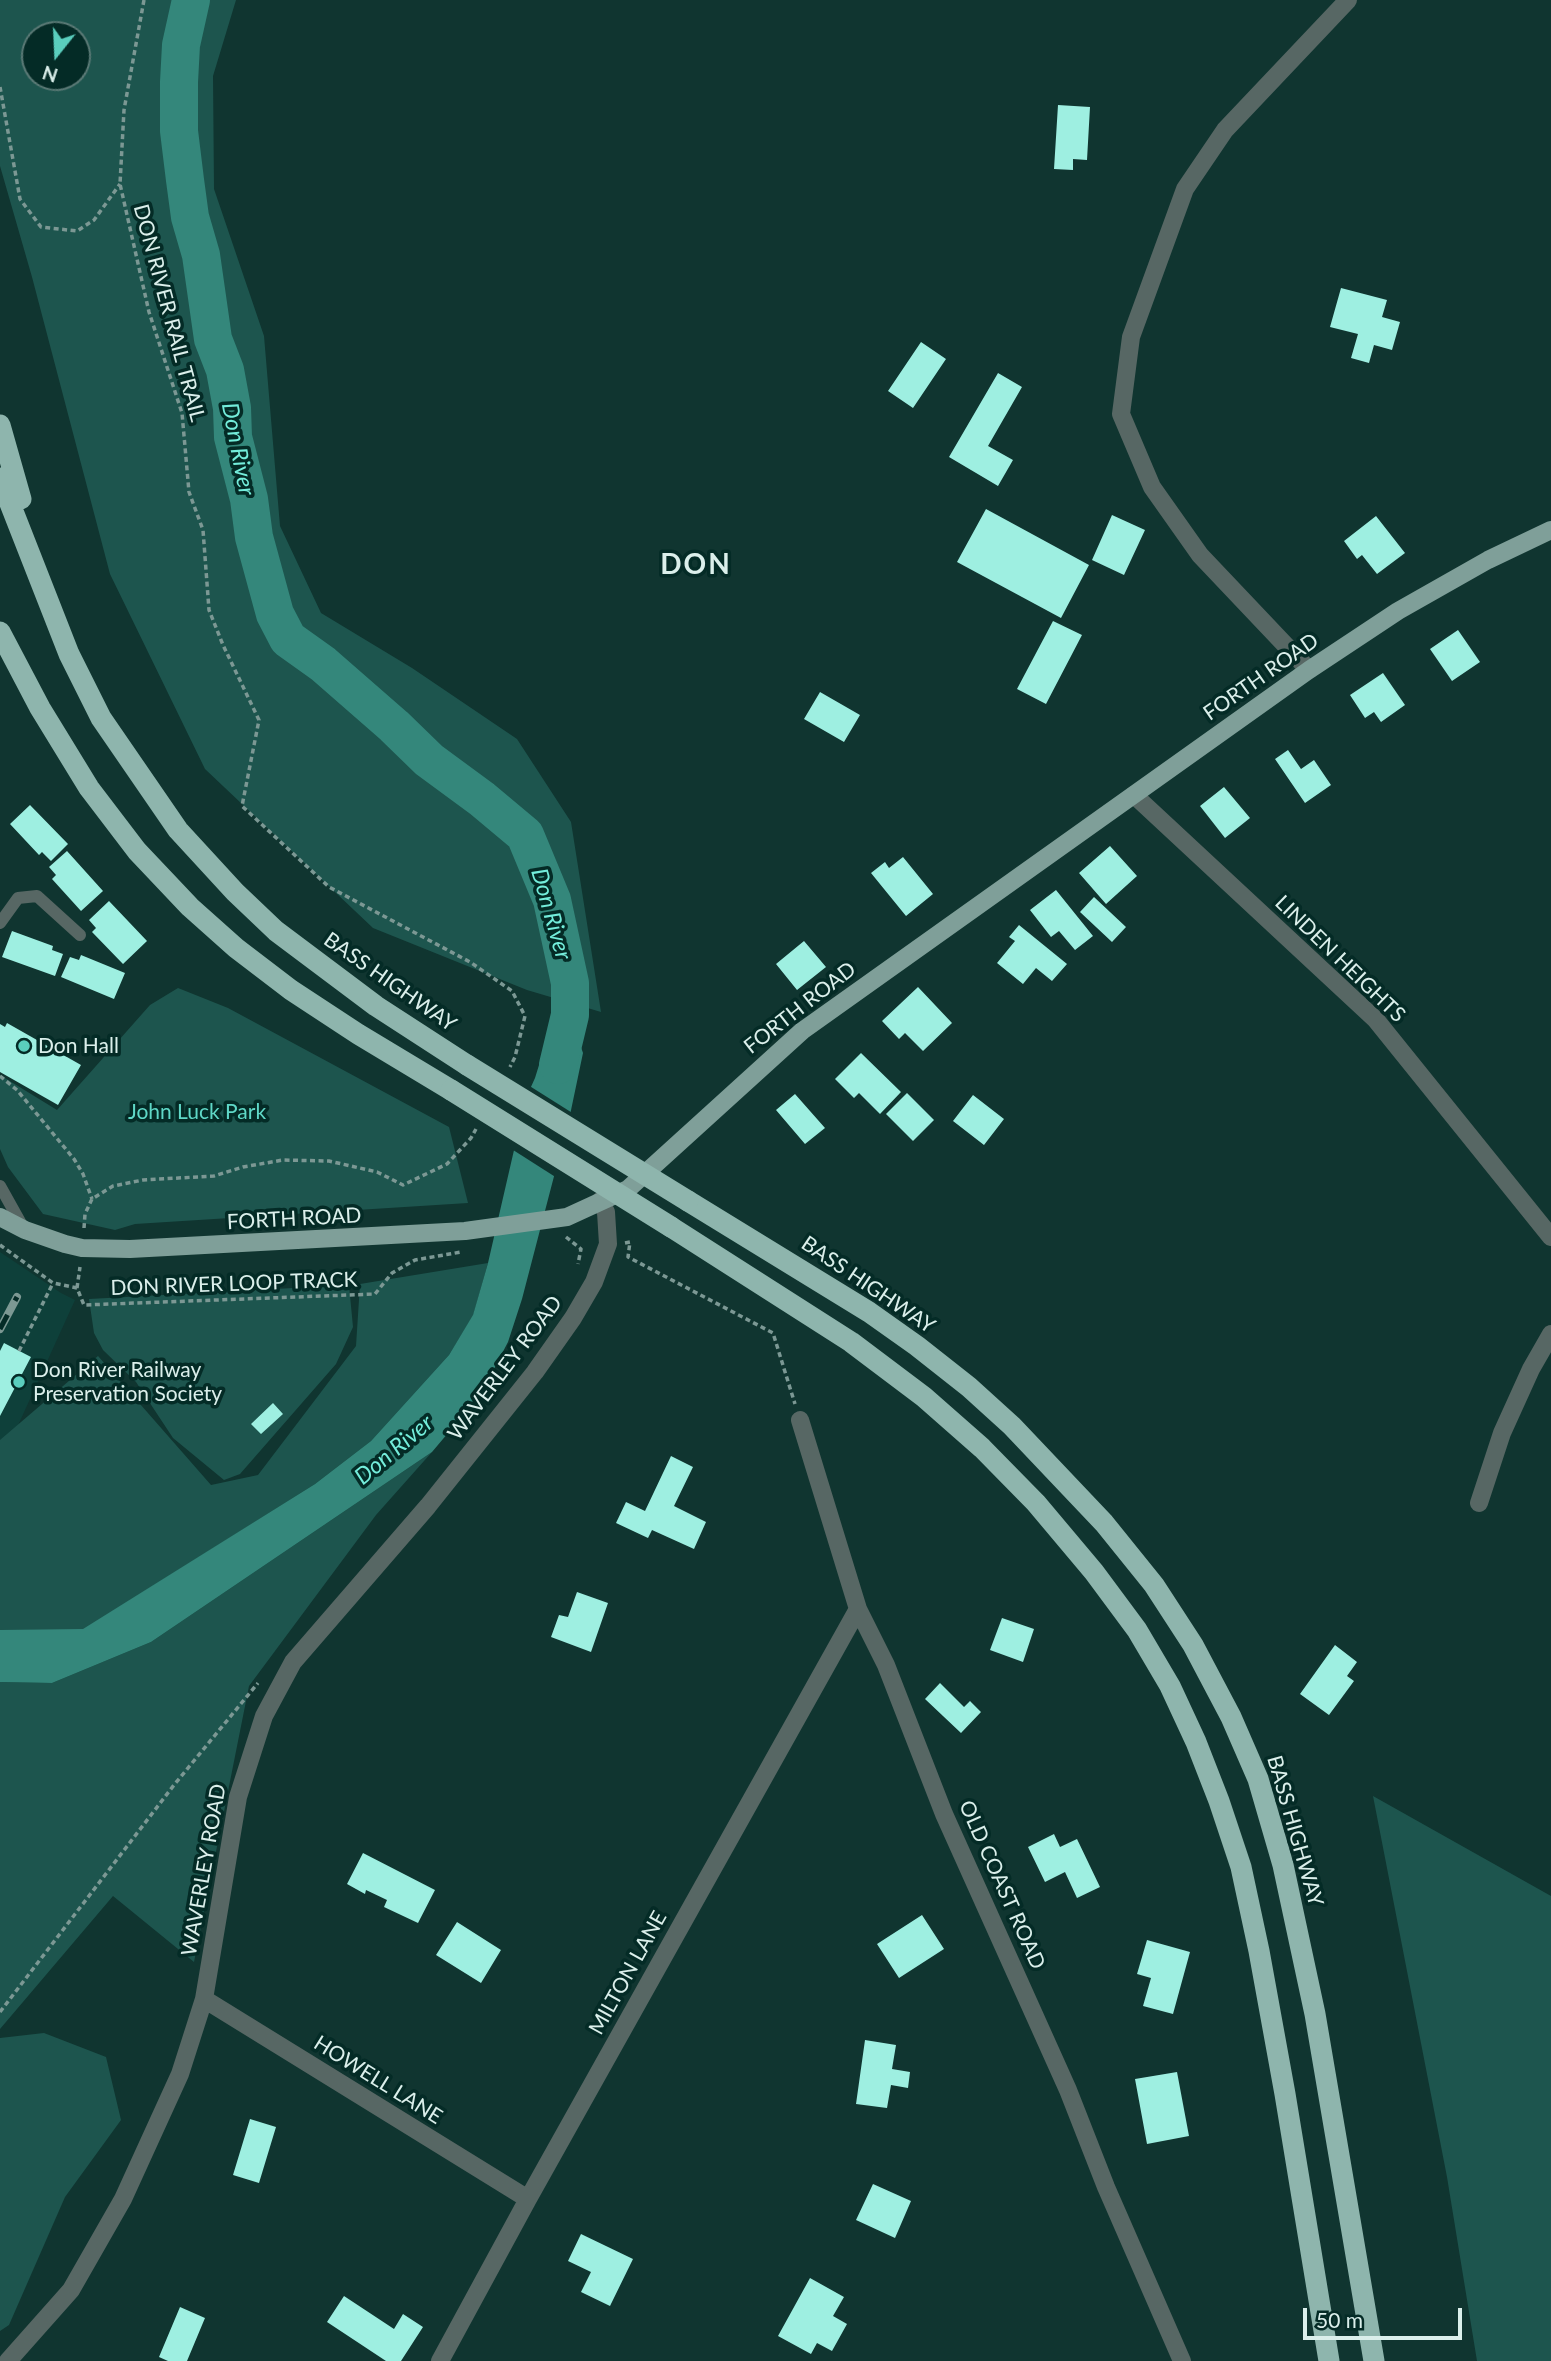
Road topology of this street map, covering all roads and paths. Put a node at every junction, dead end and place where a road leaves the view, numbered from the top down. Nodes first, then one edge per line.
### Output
1 (144, 0) edge
2 (1348, 0) edge
3 (0, 87) edge
4 (120, 184) junction
5 (0, 425) edge
6 (0, 478) edge
7 (1551, 530) edge
8 (55, 618) junction
9 (0, 632) edge
10 (1309, 670) junction
11 (1133, 795) junction
12 (0, 923) edge
13 (80, 936) dead end
14 (509, 1069) dead end
15 (0, 1076) edge
16 (477, 1127) dead end
17 (0, 1186) edge
18 (92, 1199) junction
19 (600, 1201) junction
20 (0, 1217) edge
21 (25, 1230) junction
22 (1551, 1237) edge
23 (0, 1245) edge
24 (82, 1248) junction
25 (437, 1256) dead end
26 (628, 1257) dead end
27 (53, 1283) junction
28 (77, 1288) junction
29 (1551, 1334) edge
30 (19, 1351) dead end
31 (800, 1420) joint
32 (1479, 1503) dead end
33 (858, 1609) junction
34 (204, 1999) junction
35 (528, 2199) junction
36 (8, 2361) edge
37 (440, 2361) edge
38 (1182, 2361) edge
39 (1329, 2361) edge
40 (1374, 2361) edge

1 - 4 path, DON RIVER RAIL TRAIL
2 - 10 street
3 - 4 path
4 - 14 path, DON RIVER RAIL TRAIL
5 - 8 highway
6 - 8 highway, BASS HIGHWAY
7 - 10 main road, FORTH ROAD
8 - 40 highway, BASS HIGHWAY, bridge
9 - 39 highway, bridge
10 - 11 main road, FORTH ROAD
11 - 19 main road, FORTH ROAD
11 - 22 street, LINDEN HEIGHTS
12 - 13 lane
15 - 18 path
16 - 18 path
17 - 21 lane
18 - 24 path
19 - 24 main road, FORTH ROAD
19 - 34 street, WAVERLEY ROAD
20 - 21 main road, FORTH ROAD
21 - 24 main road, FORTH ROAD
23 - 27 path, DON RIVER LOOP TRACK
24 - 28 path
25 - 28 path, DON RIVER LOOP TRACK
26 - 31 path
27 - 28 path, DON RIVER LOOP TRACK
27 - 30 path
29 - 32 street
31 - 33 street, OLD COAST ROAD
33 - 35 street, MILTON LANE
33 - 38 street, OLD COAST ROAD
34 - 35 street, HOWELL LANE
34 - 36 street, WAVERLEY ROAD
35 - 37 street, MILTON LANE

